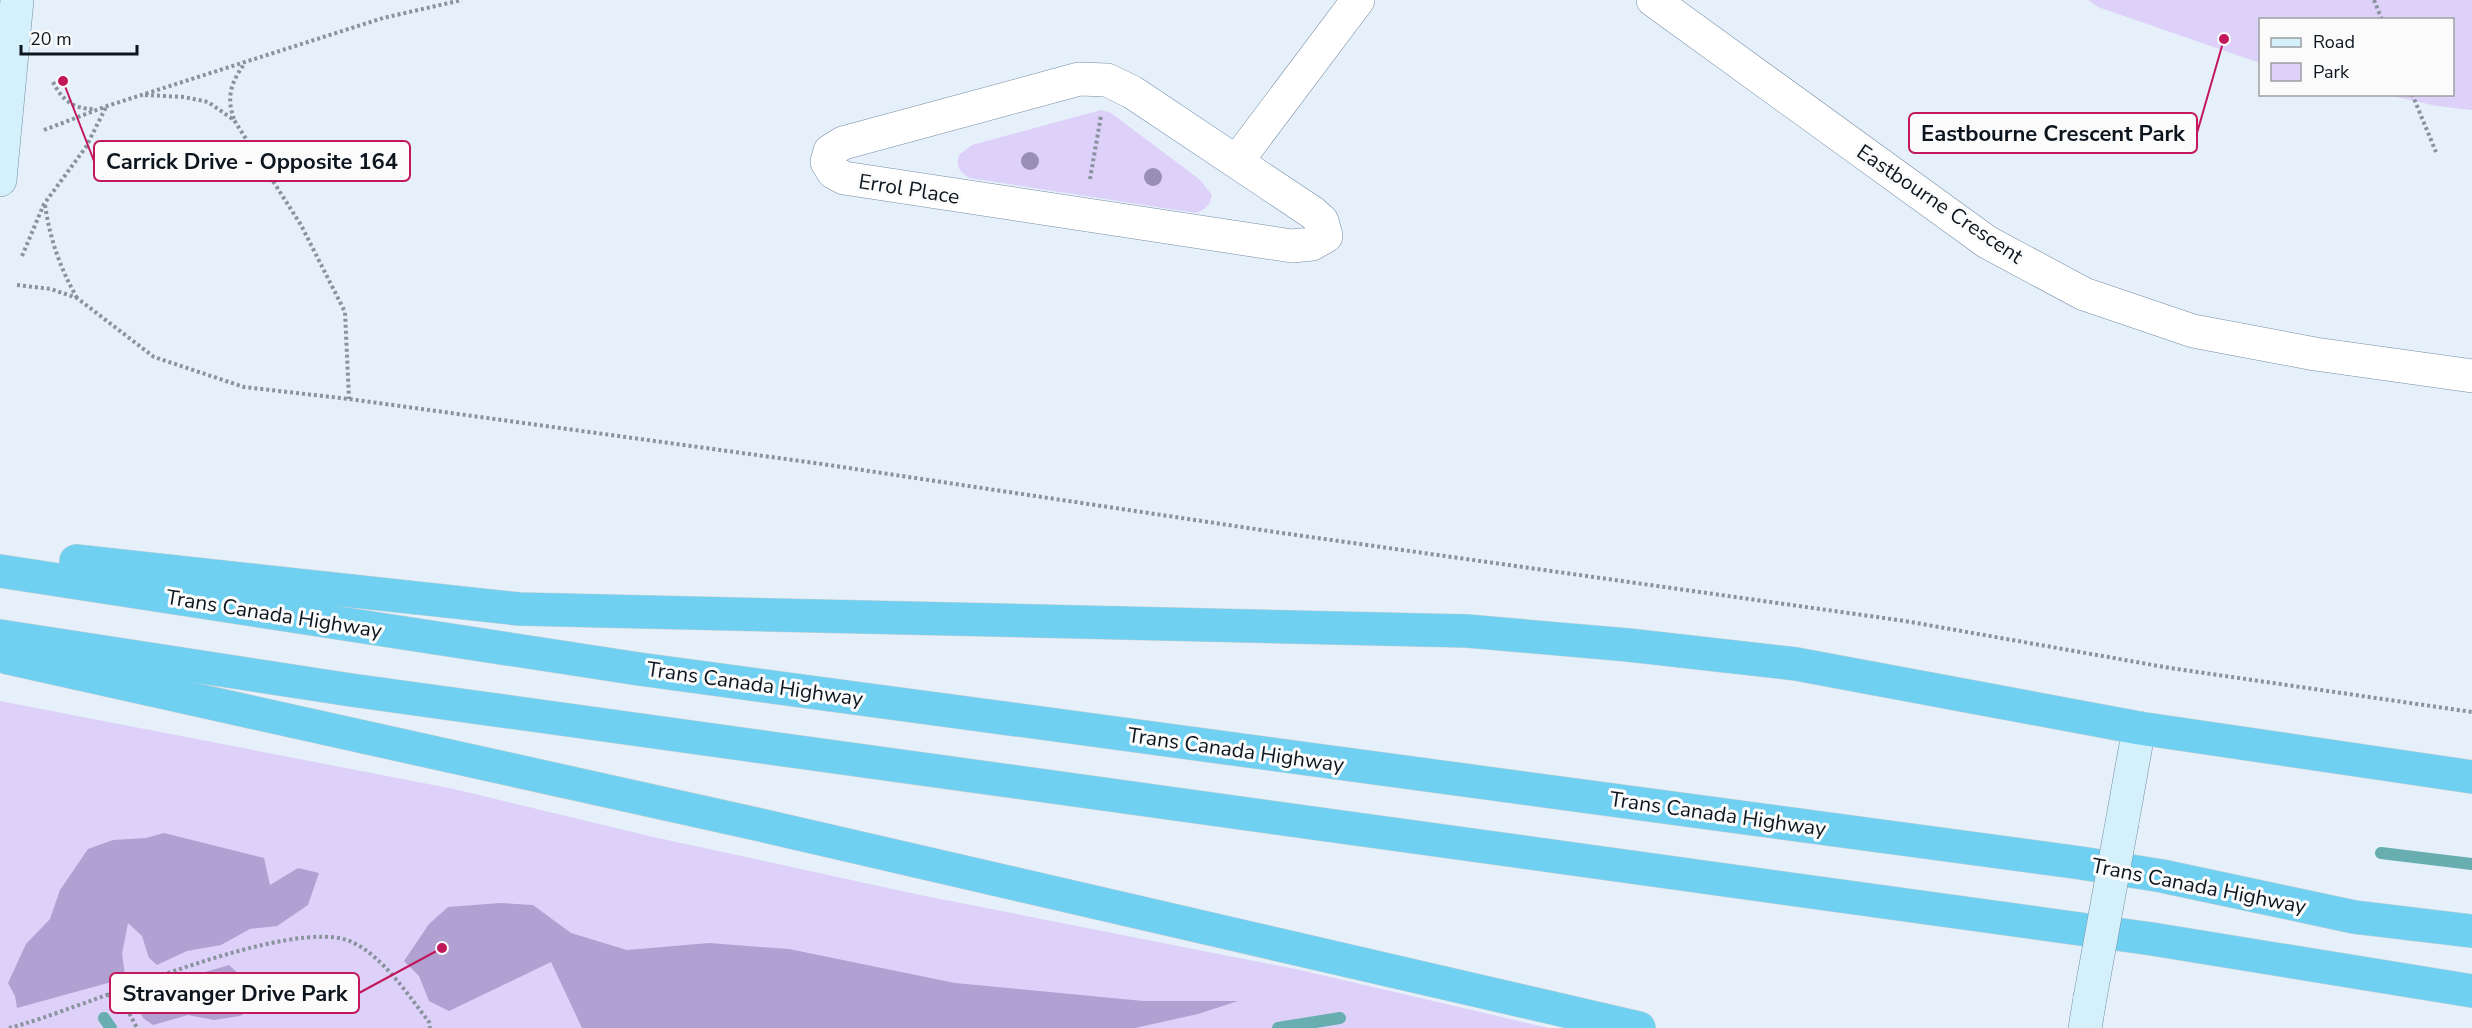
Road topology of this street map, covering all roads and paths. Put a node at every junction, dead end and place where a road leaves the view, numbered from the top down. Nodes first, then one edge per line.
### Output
1 (17, 0) edge
2 (462, 0) edge
3 (1358, 0) edge
4 (1653, 0) edge
5 (2374, 0) edge
6 (2381, 18) edge
7 (245, 62) junction
8 (1107, 80) junction
9 (53, 82) dead end
10 (142, 95) junction
11 (2413, 96) edge
12 (107, 106) junction
13 (234, 120) junction
14 (44, 130) dead end
15 (2436, 152) dead end
16 (1237, 161) junction
17 (0, 180) edge
18 (44, 204) junction
19 (1085, 216) junction
20 (22, 256) dead end
21 (17, 285) dead end
22 (77, 298) junction
23 (2472, 375) edge
24 (349, 399) junction
25 (0, 553) edge
26 (0, 571) edge
27 (0, 636) edge
28 (0, 656) edge
29 (2472, 712) edge
30 (2139, 728) junction
31 (2472, 777) edge
32 (2472, 931) edge
33 (137, 984) junction
34 (2472, 991) edge
35 (106, 994) junction
36 (127, 1009) junction
37 (2088, 1013) edge
38 (9, 1028) edge
39 (137, 1028) edge
40 (430, 1028) edge
41 (1640, 1028) edge

1 - 17 main road
2 - 7 path
3 - 16 street
4 - 23 street, Eastbourne Crescent
5 - 6 path
7 - 10 path
7 - 13 path
8 - 16 street, Errol Place
8 - 19 path
8 - 19 street, Errol Place
9 - 12 path
10 - 12 path
10 - 13 path
11 - 15 path
12 - 14 path
12 - 18 path
13 - 24 path
16 - 19 street, Errol Place
18 - 20 path
18 - 22 path
21 - 22 path
22 - 24 path
24 - 29 path
25 - 30 highway
26 - 32 highway, Trans Canada Highway
27 - 34 highway
28 - 41 highway
30 - 31 highway
30 - 37 main road, bridge
33 - 35 path
33 - 36 path
33 - 40 path
35 - 36 path
35 - 38 path
36 - 39 path

